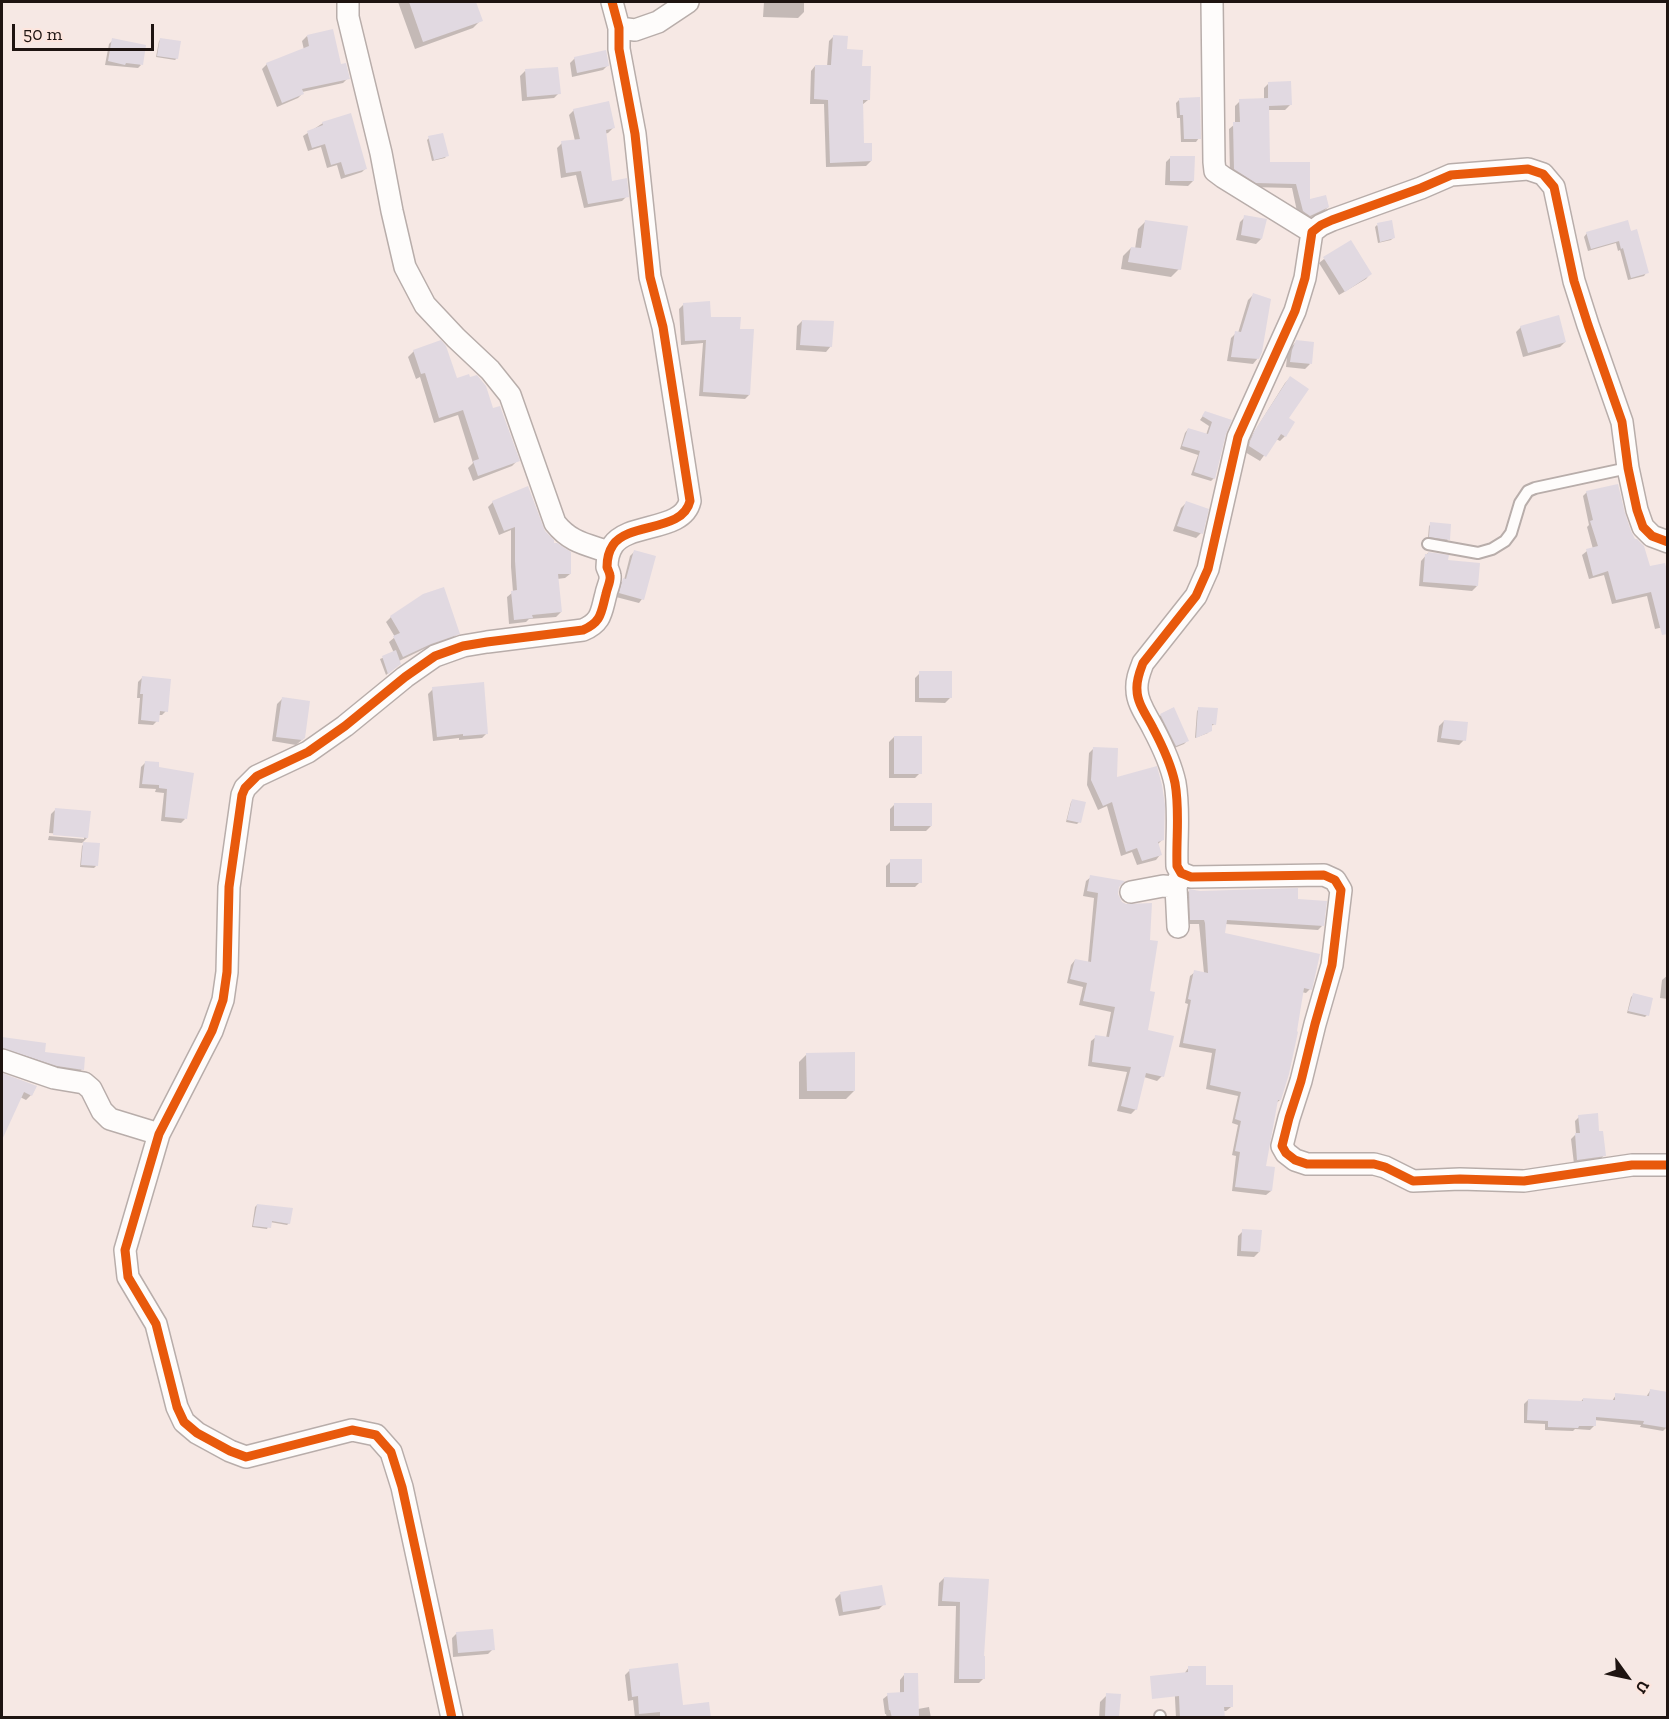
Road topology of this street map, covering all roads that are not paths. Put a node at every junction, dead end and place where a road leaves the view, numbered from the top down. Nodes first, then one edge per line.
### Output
1 (348, 2) edge
2 (612, 2) edge
3 (688, 2) edge
4 (1212, 2) edge
5 (619, 28) junction
6 (1312, 232) junction
7 (1628, 468) junction
8 (1668, 542) edge
9 (1428, 544) dead end
10 (609, 552) junction
11 (1178, 880) junction
12 (1131, 892) dead end
13 (1178, 927) dead end
14 (2, 1060) edge
15 (159, 1134) junction
16 (1668, 1165) edge
17 (452, 1718) edge

1 - 10 street
2 - 5 street
3 - 5 street
4 - 6 street
5 - 10 street
6 - 7 street
6 - 11 street
7 - 8 street
7 - 9 lane
10 - 15 street
11 - 12 street
11 - 13 street
11 - 16 street
14 - 15 street
15 - 17 street

